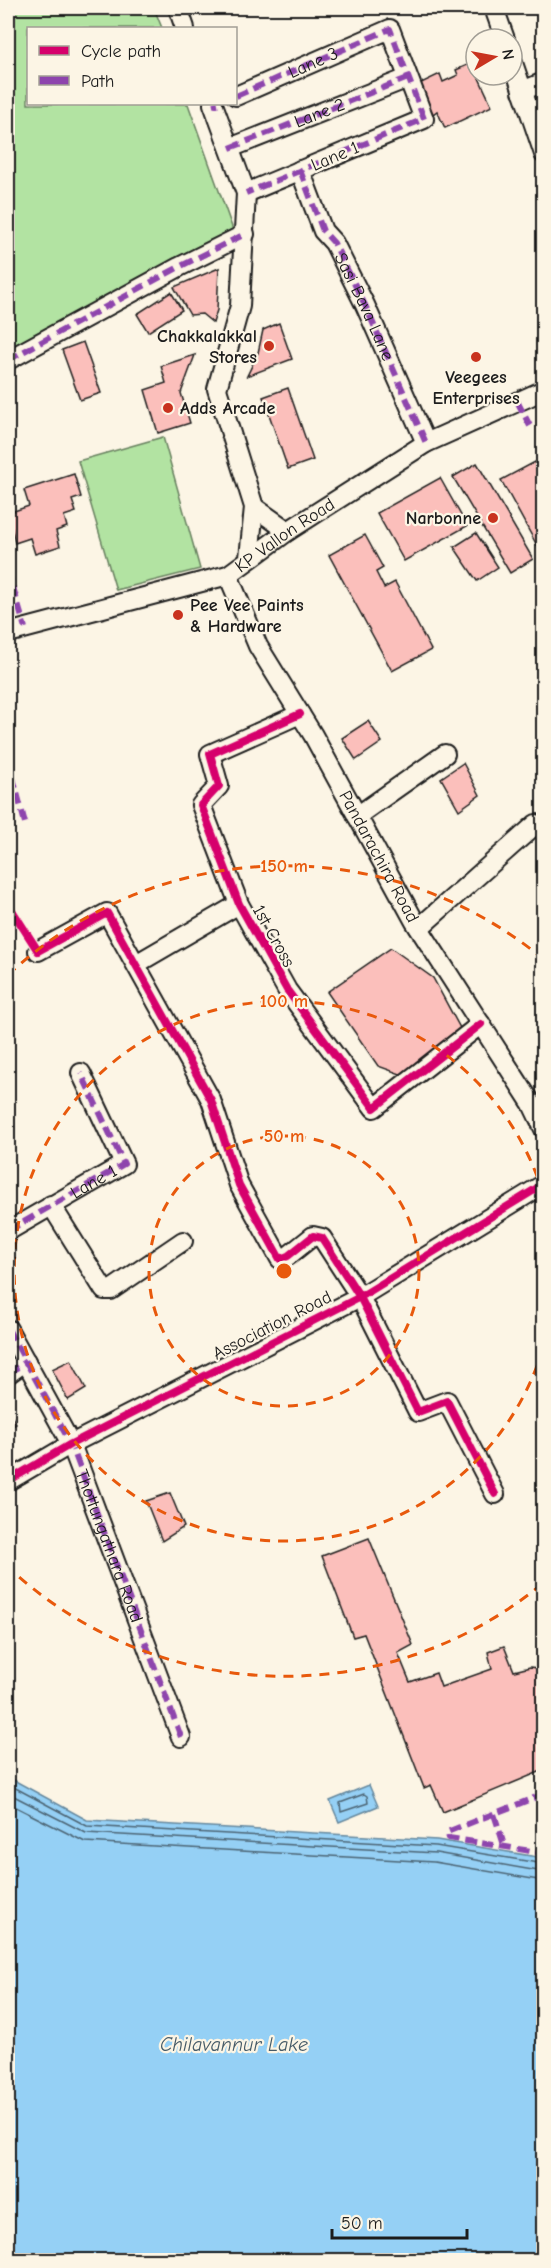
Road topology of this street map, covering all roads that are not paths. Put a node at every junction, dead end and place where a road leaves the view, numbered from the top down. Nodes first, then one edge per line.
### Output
1 (494, 8) edge
2 (501, 27) edge
3 (408, 78) junction
4 (543, 82) edge
5 (520, 87) edge
6 (522, 92) junction
7 (237, 96) edge
8 (214, 105) edge
9 (230, 148) junction
10 (543, 154) edge
11 (300, 170) junction
12 (246, 193) junction
13 (245, 234) junction
14 (8, 360) edge
15 (543, 390) edge
16 (426, 443) junction
17 (254, 507) junction
18 (288, 531) junction
19 (249, 558) junction
20 (228, 575) junction
21 (8, 633) edge
22 (300, 714) junction
23 (445, 754) dead end
24 (357, 816) junction
25 (536, 824) dead end
26 (239, 904) junction
27 (419, 928) junction
28 (38, 951) dead end
29 (136, 964) junction
30 (481, 1024) junction
31 (81, 1073) dead end
32 (543, 1129) edge
33 (543, 1184) edge
34 (51, 1205) junction
35 (8, 1231) edge
36 (183, 1241) dead end
37 (360, 1298) junction
38 (8, 1329) edge
39 (26, 1361) junction
40 (8, 1374) edge
41 (71, 1444) junction
42 (8, 1481) edge
43 (495, 1494) dead end
44 (181, 1737) dead end

1 - 2 street
3 - 7 street, Lane 3
3 - 9 street, Lane 2
3 - 11 street, Lane 1
4 - 6 street
5 - 6 street
6 - 10 street
8 - 9 street
9 - 12 street
11 - 12 street, Lane 1
11 - 16 street, Sasi Bava Lane
12 - 13 street
13 - 14 street
13 - 17 street
15 - 16 street, KP Vallon Road
16 - 18 street, KP Vallon Road
17 - 18 street
17 - 19 street
18 - 19 street, KP Vallon Road
19 - 20 street, KP Vallon Road
20 - 21 street, KP Vallon Road
20 - 22 street, Pandarachira Road
22 - 24 street, Pandarachira Road
22 - 26 street, 1st Cross
23 - 24 street
24 - 27 street, Pandarachira Road
25 - 27 street
26 - 29 street
26 - 30 street, 1st Cross
27 - 30 street, Pandarachira Road
28 - 29 street
29 - 37 street
30 - 32 street, Pandarachira Road
31 - 34 street, Lane 1
33 - 37 street, Association Road
34 - 35 street, Lane 1
34 - 36 street
37 - 41 street, Association Road
37 - 43 street
38 - 39 street, Thottungathara Road
39 - 40 street
39 - 41 street, Thottungathara Road
41 - 42 street, Association Road
41 - 44 street, Thottungathara Road

